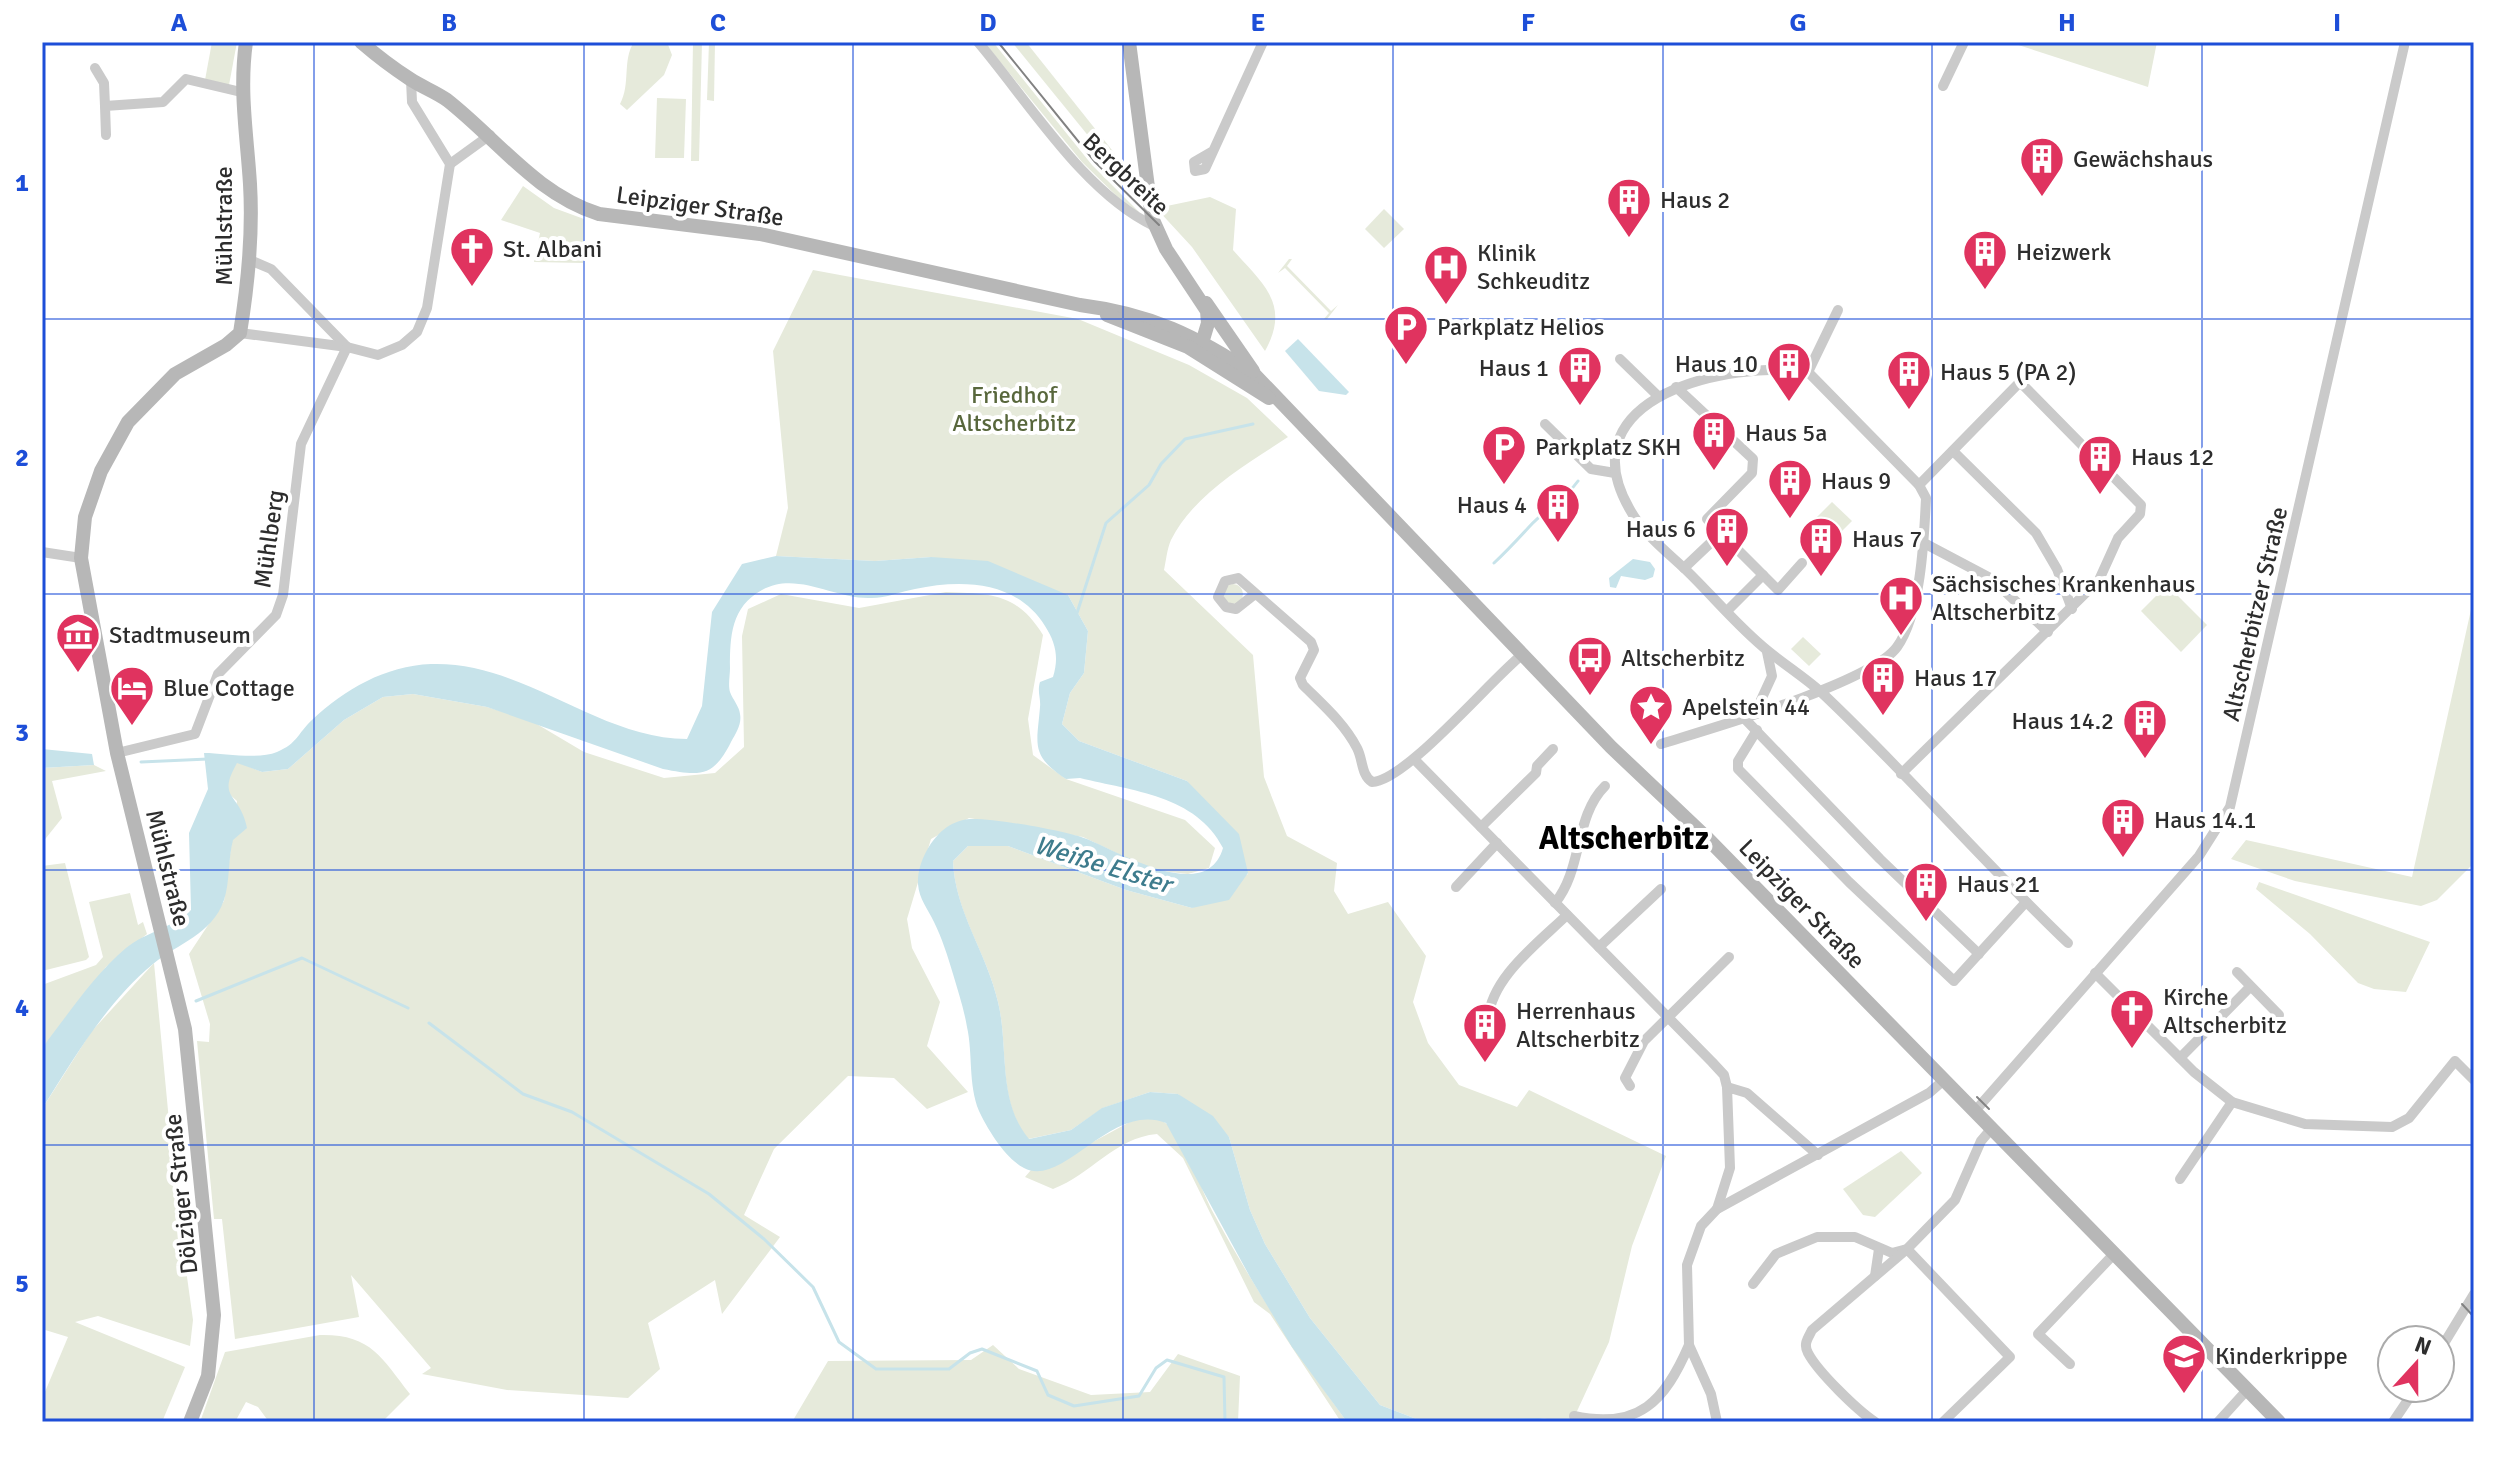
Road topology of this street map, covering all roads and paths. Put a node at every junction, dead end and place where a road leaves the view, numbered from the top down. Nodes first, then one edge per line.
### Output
1 (246, 42) edge
2 (978, 42) edge
3 (1129, 42) edge
4 (1263, 42) edge
5 (1964, 42) edge
6 (2405, 42) edge
7 (363, 44) edge
8 (95, 68) dead end
9 (411, 80) junction
10 (1943, 86) dead end
11 (241, 92) junction
12 (105, 106) junction
13 (106, 135) dead end
14 (490, 135) junction
15 (1213, 151) dead end
16 (450, 164) junction
17 (1154, 226) junction
18 (250, 260) junction
19 (1202, 298) junction
20 (1080, 305) junction
21 (1838, 310) dead end
22 (1227, 332) junction
23 (240, 333) junction
24 (347, 347) junction
25 (1201, 347) junction
26 (1219, 358) junction
27 (1620, 359) dead end
28 (1808, 372) junction
29 (1255, 375) junction
30 (1676, 387) junction
31 (1657, 395) junction
32 (1292, 415) junction
33 (1545, 424) dead end
34 (1953, 451) junction
35 (1615, 473) junction
36 (1919, 485) junction
37 (1721, 533) junction
38 (1922, 542) junction
39 (42, 552) edge
40 (81, 558) junction
41 (1802, 563) dead end
42 (1684, 568) junction
43 (1763, 575) junction
44 (1255, 594) dead end
45 (2072, 609) junction
46 (1727, 611) junction
47 (2048, 632) junction
48 (1766, 650) junction
49 (1523, 654) junction
50 (1819, 691) junction
51 (1755, 713) junction
52 (1743, 717) junction
53 (1757, 730) junction
54 (1661, 744) dead end
55 (1553, 749) dead end
56 (117, 753) junction
57 (1414, 759) junction
58 (1901, 774) junction
59 (1605, 786) dead end
60 (1481, 827) junction
61 (1497, 843) junction
62 (1456, 887) dead end
63 (1661, 889) dead end
64 (2026, 902) junction
65 (1555, 903) junction
66 (1567, 915) junction
67 (2068, 943) dead end
68 (1599, 947) junction
69 (1979, 954) junction
70 (1729, 957) dead end
71 (168, 959) joint
72 (2237, 972) dead end
73 (2095, 973) junction
74 (2250, 987) junction
75 (2279, 1015) dead end
76 (1668, 1018) junction
77 (1488, 1023) dead end
78 (2180, 1058) junction
79 (1944, 1080) junction
80 (2474, 1080) edge
81 (1630, 1086) dead end
82 (1727, 1087) junction
83 (2232, 1102) junction
84 (1975, 1111) junction
85 (1992, 1128) junction
86 (1818, 1155) junction
87 (2180, 1179) dead end
88 (1717, 1209) junction
89 (1879, 1249) junction
90 (1907, 1249) junction
91 (2114, 1254) junction
92 (1875, 1276) junction
93 (1753, 1284) dead end
94 (2474, 1294) edge
95 (2456, 1324) edge
96 (1689, 1345) junction
97 (2070, 1364) dead end
98 (2247, 1390) junction
99 (2405, 1404) edge
100 (1574, 1416) dead end
101 (190, 1422) edge
102 (1717, 1422) edge
103 (1875, 1422) edge
104 (1943, 1422) edge
105 (2218, 1422) edge
106 (2279, 1422) edge
107 (2393, 1422) edge

1 - 11 street, Mühlstraße
2 - 17 street, Bergbreite
3 - 17 street
4 - 15 street
5 - 10 street
6 - 73 street, Altscherbitzer Straße
7 - 9 street, Leipziger Straße
8 - 12 street
9 - 14 street, Leipziger Straße
9 - 16 street
11 - 12 street
11 - 18 street, Mühlstraße
12 - 13 street
14 - 16 street
14 - 20 street, Leipziger Straße
16 - 24 street
17 - 19 street, Bergbreite
18 - 23 street, Mühlstraße
18 - 24 street
19 - 22 street, Leipziger Straße
19 - 25 street
20 - 25 street, Leipziger Straße
20 - 25 street, Leipziger Straße
21 - 28 street
22 - 26 street
22 - 29 street, Leipziger Straße
23 - 24 street
23 - 40 street, Mühlstraße
24 - 56 street, Mühlberg
25 - 26 street, Leipziger Straße
26 - 29 street, Leipziger Straße
26 - 32 street, Leipziger Straße
27 - 31 street
28 - 30 street
28 - 36 street
29 - 32 street, Leipziger Straße
30 - 31 street
30 - 37 street
31 - 35 street
32 - 49 street, Leipziger Straße
33 - 35 street
34 - 36 street
34 - 45 street
34 - 45 street
35 - 42 street
36 - 38 street
37 - 42 street
37 - 43 street
38 - 47 street
38 - 50 street
39 - 40 street
40 - 56 street, Mühlstraße
41 - 43 street
42 - 46 street
43 - 46 street
44 - 57 street
45 - 47 street
46 - 48 street
47 - 58 street
48 - 50 street
48 - 51 street
49 - 57 street
49 - 79 street, Leipziger Straße
50 - 51 street
50 - 58 street
51 - 52 street
52 - 53 street
52 - 54 street
53 - 69 street
53 - 69 street
55 - 60 street
56 - 71 street, Mühlstraße
57 - 60 street
58 - 64 street
59 - 65 street
60 - 61 street
61 - 62 street
61 - 65 street
63 - 68 street
64 - 67 street
64 - 69 street
65 - 66 street
66 - 68 street
66 - 77 street
68 - 76 street
70 - 76 street
71 - 101 street, Dölziger Straße
72 - 74 street
73 - 78 street
73 - 84 street, Altscherbitzer Straße
74 - 75 street
74 - 78 street
76 - 81 street
76 - 82 street
78 - 83 street
79 - 84 street, Leipziger Straße
79 - 86 street
80 - 83 street
82 - 86 street
82 - 88 street
83 - 87 street
84 - 85 street, Leipziger Straße
85 - 90 street
85 - 91 street, Leipziger Straße
86 - 88 street
88 - 96 street
89 - 90 street
89 - 92 street
89 - 93 street
90 - 92 street
90 - 104 street
91 - 97 street
91 - 98 street, Leipziger Straße
92 - 103 street
94 - 95 street
96 - 100 street
96 - 102 street
98 - 105 street
98 - 106 street, Leipziger Straße
99 - 107 street

